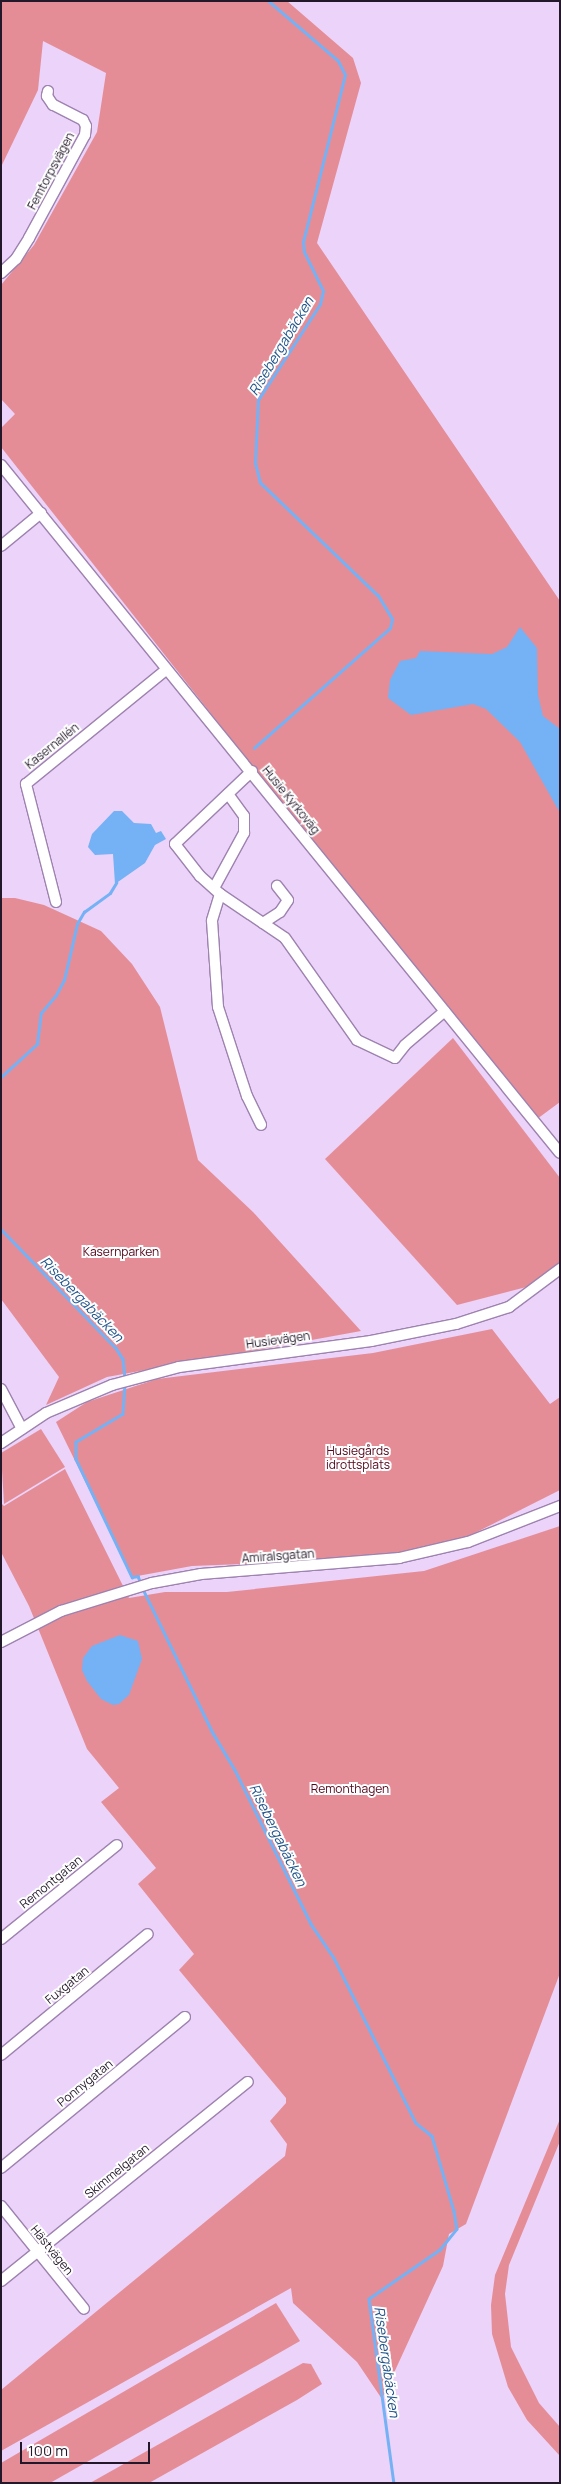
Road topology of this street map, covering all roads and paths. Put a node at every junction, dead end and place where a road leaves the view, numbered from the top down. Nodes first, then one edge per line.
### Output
1 (48, 91) dead end
2 (1, 273) edge
3 (1, 465) edge
4 (41, 513) junction
5 (1, 546) edge
6 (166, 670) junction
7 (252, 772) junction
8 (228, 794) junction
9 (277, 886) dead end
10 (217, 891) junction
11 (56, 902) dead end
12 (263, 923) junction
13 (445, 1011) junction
14 (261, 1125) dead end
15 (560, 1153) edge
16 (560, 1269) edge
17 (1, 1389) edge
18 (22, 1429) junction
19 (1, 1443) edge
20 (560, 1506) edge
21 (1, 1642) edge
22 (117, 1845) dead end
23 (148, 1934) dead end
24 (1, 1939) edge
25 (185, 2017) dead end
26 (1, 2055) edge
27 (248, 2082) dead end
28 (1, 2168) edge
29 (1, 2206) edge
30 (37, 2251) junction
31 (1, 2281) edge
32 (84, 2309) dead end

1 - 2 street, Femtorpsvägen
3 - 4 street, Husie Kyrkoväg
4 - 5 street
4 - 6 street, Husie Kyrkoväg
6 - 7 street, Husie Kyrkoväg
6 - 11 street, Kasernallén
7 - 8 street
7 - 13 street, Husie Kyrkoväg
8 - 10 street
8 - 10 street
9 - 12 street
10 - 12 street
10 - 14 street
12 - 13 street
13 - 15 street, Husie Kyrkoväg
16 - 18 street, Husievägen
17 - 18 street
18 - 19 street, Husievägen
20 - 21 street, Amiralsgatan
22 - 24 street, Remontgatan
23 - 26 street, Fuxgatan
25 - 28 street, Ponnygatan
27 - 30 street, Skimmelgatan
29 - 30 street, Hästvägen
30 - 31 street, Skimmelgatan
30 - 32 street, Hästvägen

